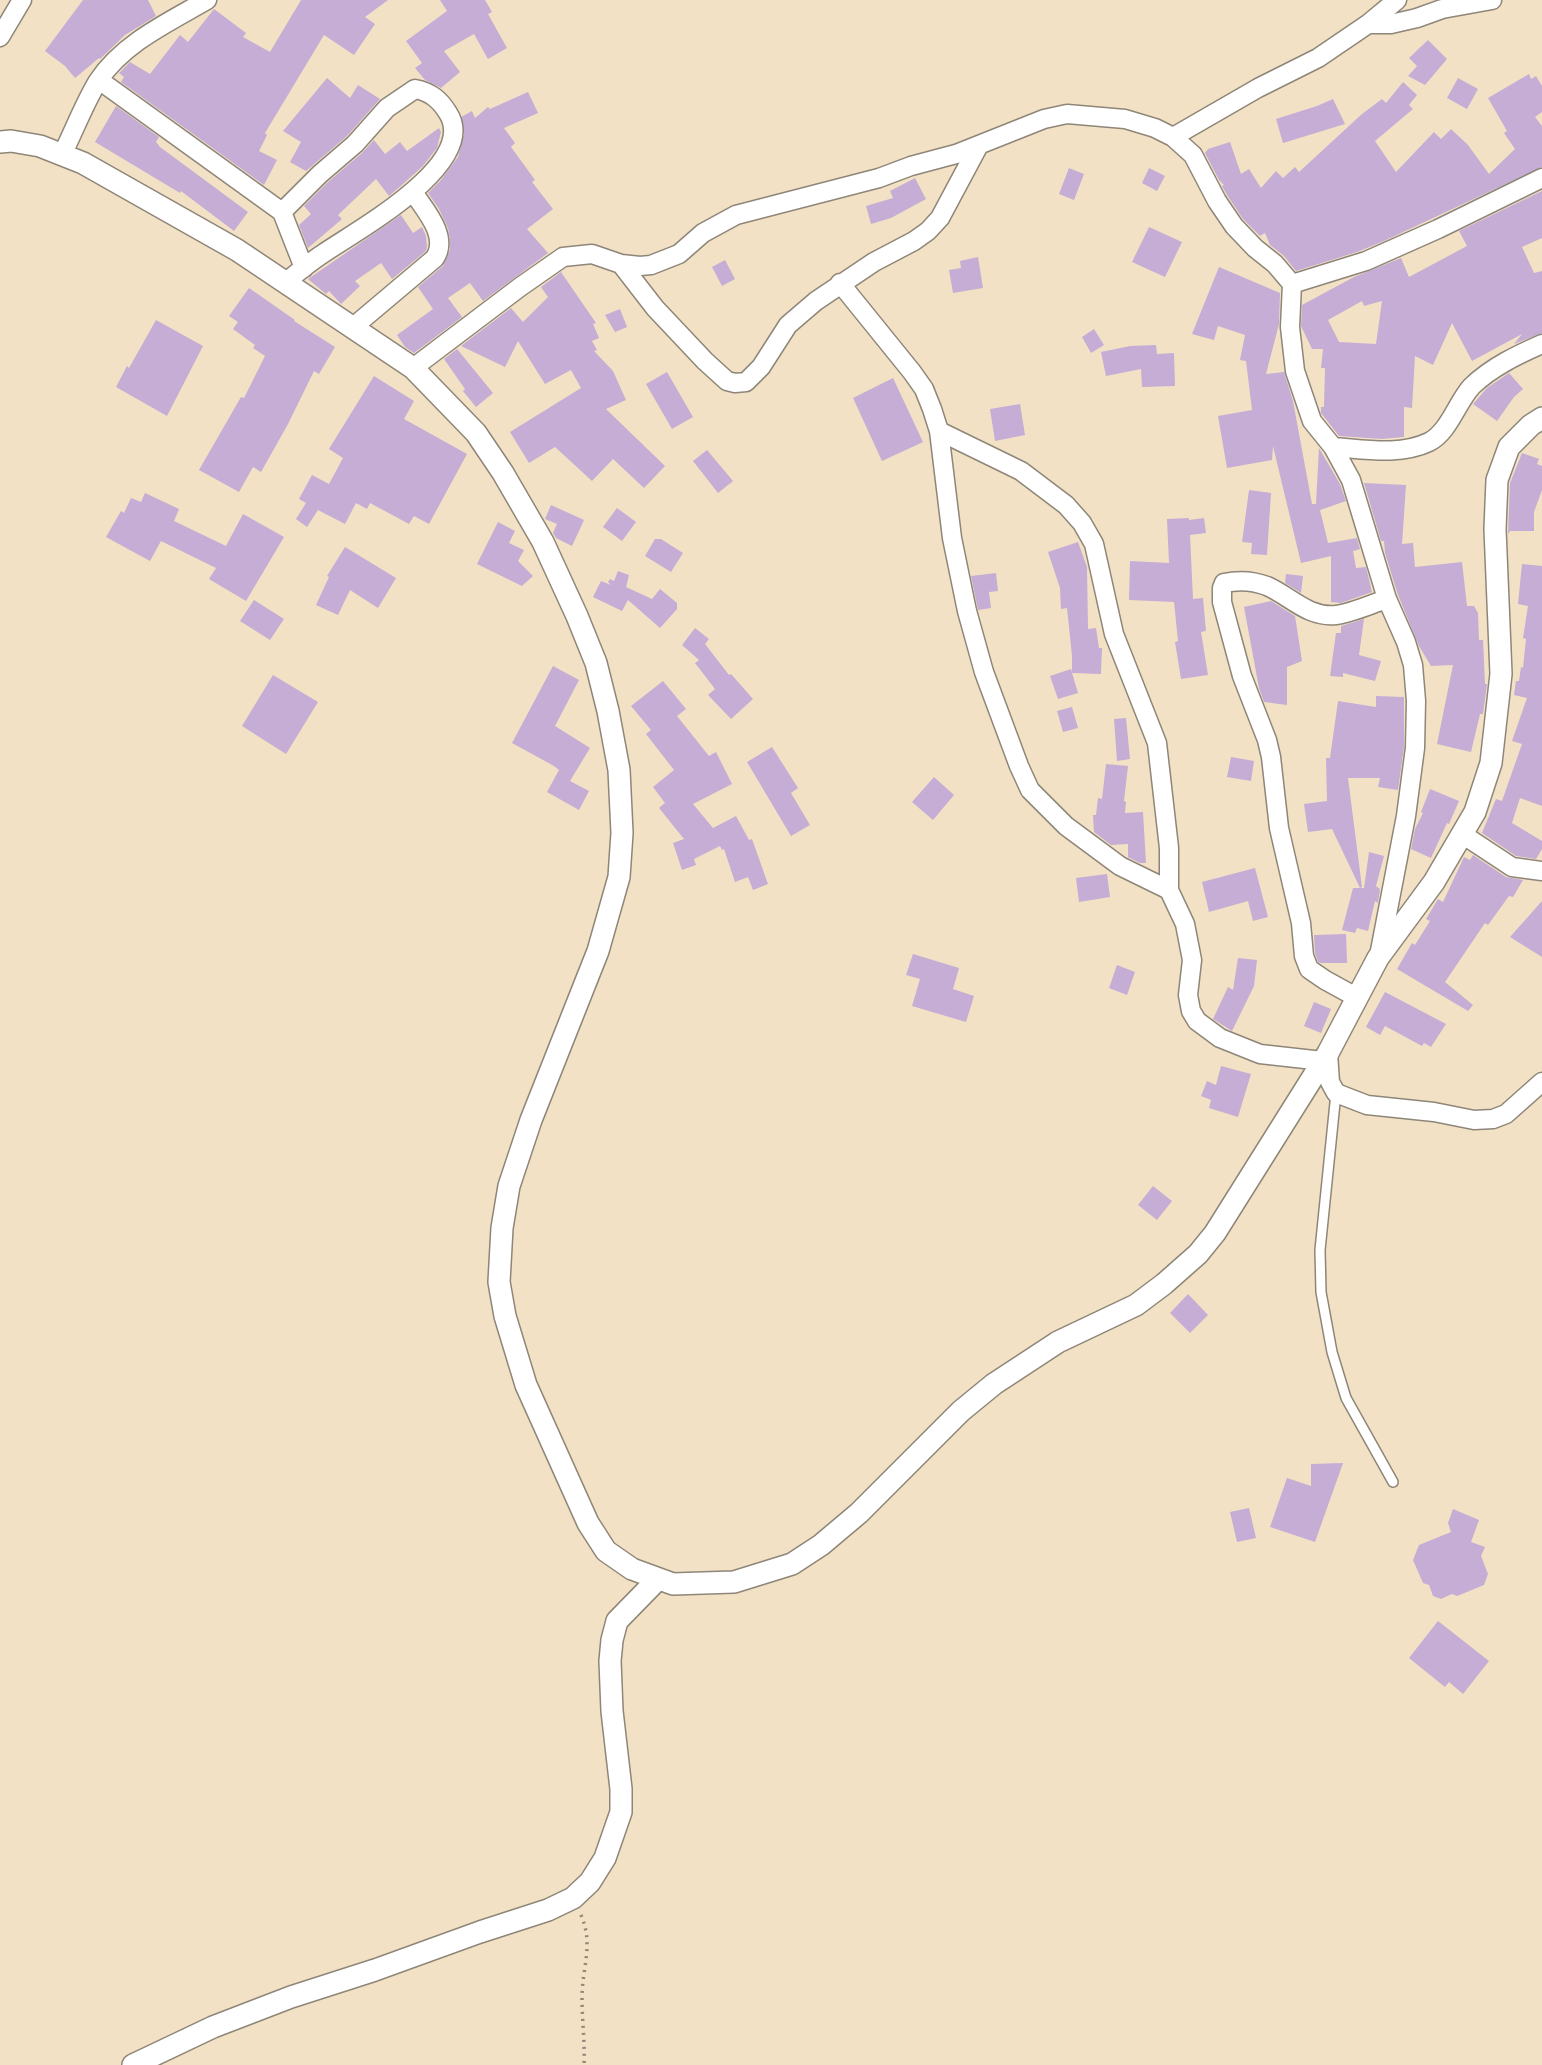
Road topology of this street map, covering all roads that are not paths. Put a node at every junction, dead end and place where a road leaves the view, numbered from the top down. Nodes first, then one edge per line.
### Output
1 (22, 0) edge
2 (207, 0) edge
3 (1396, 0) edge
4 (1492, 0) edge
5 (1368, 24) junction
6 (0, 37) edge
7 (99, 80) junction
8 (1173, 137) junction
9 (4, 138) edge
10 (979, 145) junction
11 (62, 155) junction
12 (1542, 178) edge
13 (413, 192) junction
14 (282, 212) junction
15 (621, 264) junction
16 (304, 268) junction
17 (286, 282) junction
18 (840, 283) junction
19 (1292, 284) junction
20 (352, 328) junction
21 (1542, 344) edge
22 (413, 368) junction
23 (1542, 418) edge
24 (939, 431) junction
25 (1333, 447) junction
26 (1387, 599) junction
27 (1462, 834) junction
28 (1542, 871) edge
29 (1169, 890) junction
30 (1378, 958) junction
31 (1356, 998) junction
32 (1326, 1057) junction
33 (1542, 1082) edge
34 (1336, 1093) junction
35 (1393, 1482) dead end
36 (658, 1579) junction
37 (133, 2065) edge

1 - 6 street
2 - 7 street
3 - 5 street
4 - 5 street
5 - 8 street
7 - 11 street
7 - 14 street
8 - 10 street
8 - 19 street
9 - 11 street
10 - 15 street
10 - 18 street
11 - 17 street
12 - 19 street
13 - 14 street
13 - 16 street
13 - 20 street
14 - 16 street
15 - 18 street
15 - 22 street
16 - 17 street
17 - 20 street
18 - 24 street
19 - 25 street
20 - 22 street
21 - 25 street
22 - 36 street
23 - 27 street
24 - 29 street
24 - 29 street
25 - 26 street
26 - 30 street
26 - 31 street
27 - 28 street
27 - 30 street
29 - 32 street
30 - 31 street
31 - 32 street
32 - 34 street
32 - 36 street
33 - 34 street
34 - 35 lane
36 - 37 street

